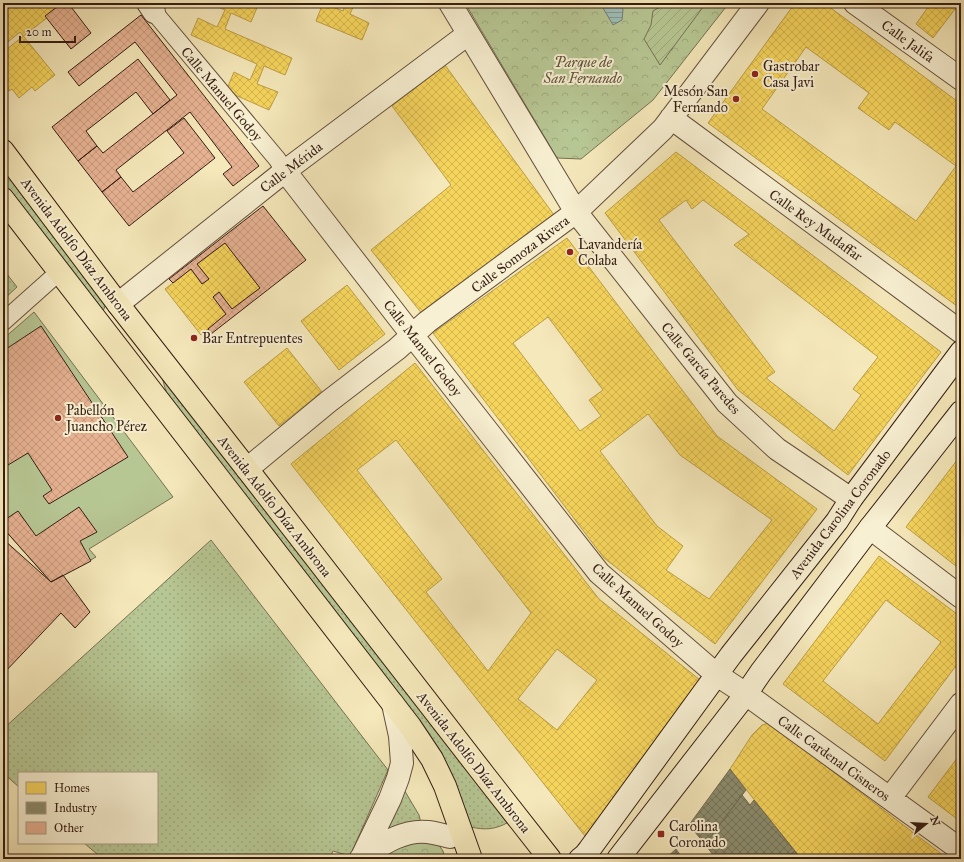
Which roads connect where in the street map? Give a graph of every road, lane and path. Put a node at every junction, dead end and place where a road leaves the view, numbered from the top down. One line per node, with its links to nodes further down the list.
1 (450, 3): 5 (street)
2 (758, 3): 7 (street, Calle Somoza Rivera)
3 (855, 3): 6 (street, Calle Jalifa)
4 (151, 7): 9 (street, Calle Manuel Godoy)
5 (468, 34): 9 (street, Calle Mérida); 11 (street)
6 (961, 79)
7 (671, 118): 11 (street, Calle Somoza Rivera); 15 (street, Calle Rey Mudaffar)
8 (3, 151): 13 (highway, Avenida Adolfo Díaz Ambrona)
9 (285, 171): 13 (street, Calle Mérida); 16 (street, Calle Manuel Godoy)
10 (3, 198): 12 (highway, Avenida Adolfo Díaz Ambrona)
11 (576, 212): 16 (street, Calle Somoza Rivera); 21 (street, Calle García Paredes)
12 (59, 272): 14 (street); 18 (highway, Avenida Adolfo Díaz Ambrona)
13 (118, 304): 18 (highway); 20 (highway, Avenida Adolfo Díaz Ambrona)
14 (3, 322)
15 (961, 332)
16 (413, 336): 20 (street, Calle Somoza Rivera); 24 (street, Calle Manuel Godoy)
17 (961, 352): 21 (street, Avenida Carolina Coronado)
18 (166, 410): 26 (highway, Avenida Adolfo Díaz Ambrona)
19 (961, 412): 22 (street)
20 (247, 469): 33 (highway, Avenida Adolfo Díaz Ambrona)
21 (851, 499): 24 (street, Avenida Carolina Coronado)
22 (870, 528): 23 (street); 25 (street)
23 (961, 597)
24 (717, 675): 25 (street); 34 (street, Avenida Carolina Coronado)
25 (746, 694): 28 (street, Calle Cardenal Cisneros); 35 (street)
26 (393, 704): 31 (street); 32 (highway, Avenida Adolfo Díaz Ambrona)
27 (961, 704): 28 (street)
28 (890, 798): 30 (street, Calle Cardenal Cisneros)
29 (450, 837): 31 (street)
30 (961, 850)
31 (361, 859)
32 (471, 859)
33 (550, 859)
34 (580, 859)
35 (618, 859)

